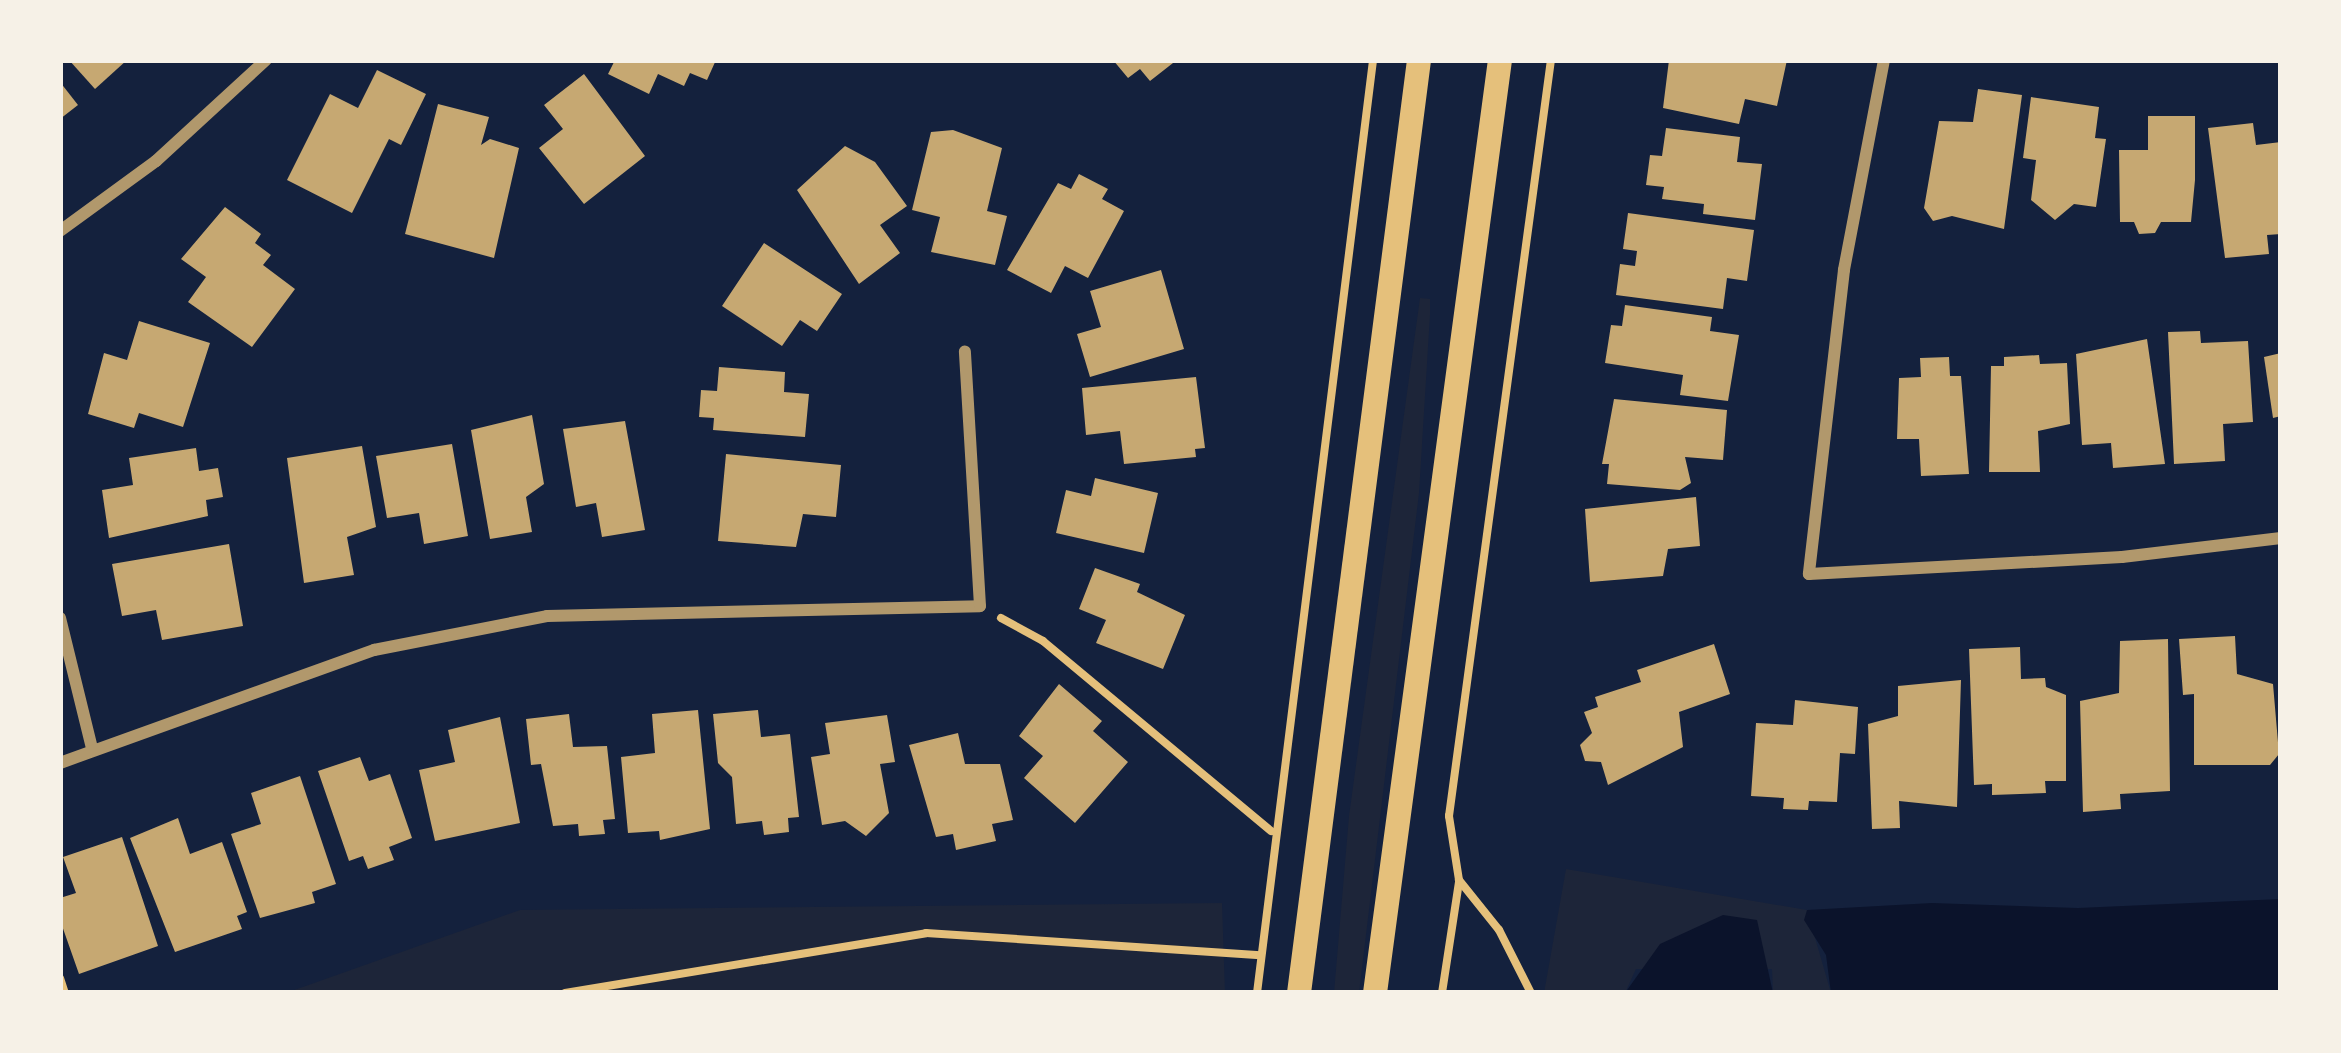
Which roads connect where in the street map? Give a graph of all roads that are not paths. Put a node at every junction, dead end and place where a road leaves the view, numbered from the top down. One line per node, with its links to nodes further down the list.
1 (266, 60): 5 (street)
2 (1419, 60): 11 (main road)
3 (1500, 60): 12 (main road)
4 (1884, 60): 7 (street)
5 (60, 231)
6 (964, 351): 9 (street)
7 (2281, 538)
8 (60, 618): 9 (street)
9 (92, 748): 10 (street)
10 (60, 763)
11 (1299, 993)
12 (1375, 993)

